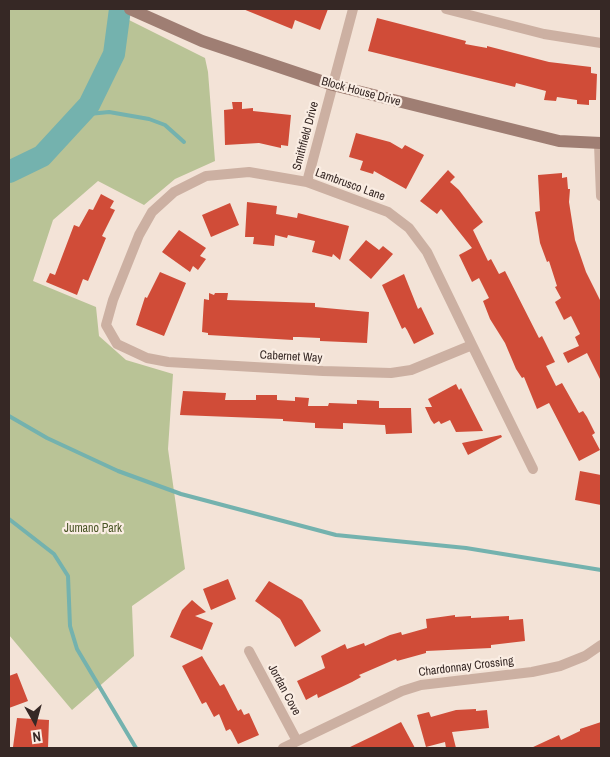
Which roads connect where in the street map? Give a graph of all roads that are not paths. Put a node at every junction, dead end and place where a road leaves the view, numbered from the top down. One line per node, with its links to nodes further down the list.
1 (352, 9): 5 (street, Smithfield Drive)
2 (446, 9): 4 (street)
3 (132, 10): 5 (street, Block House Drive)
4 (601, 43)
5 (332, 85): 6 (street, Block House Drive); 7 (street, Smithfield Drive)
6 (600, 144): 8 (street)
7 (307, 182): 9 (street, Lambrusco Lane); 10 (street, Lambrusco Lane)
8 (601, 196)
9 (111, 335): 10 (street, Cabernet Way)
10 (472, 345): 11 (street, Lambrusco Lane)
11 (533, 470)
12 (601, 645): 14 (street, Chardonnay Crossing)
13 (249, 651): 14 (street, Jordan Cove)
14 (297, 741): 15 (street, Chardonnay Crossing)
15 (283, 748)

